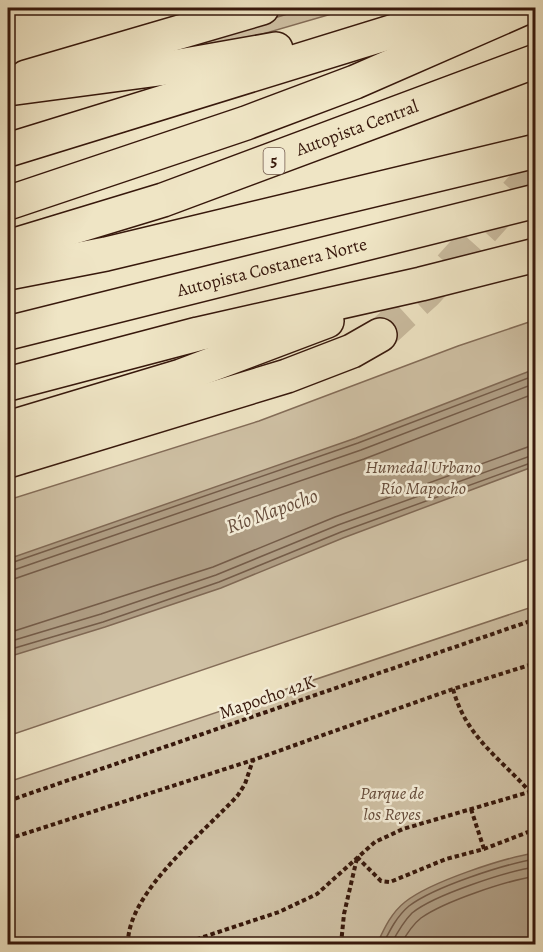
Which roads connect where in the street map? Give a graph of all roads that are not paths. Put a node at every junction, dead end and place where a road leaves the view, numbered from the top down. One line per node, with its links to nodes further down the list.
1 (262, 8): 6 (main road)
2 (469, 8): 4 (main road)
3 (524, 8): 11 (main road)
4 (420, 23): 7 (main road); 8 (main road)
5 (536, 61): 12 (main road, Autopista Central / 5)
6 (8, 83)
7 (8, 89)
8 (8, 150)
9 (536, 151): 14 (main road)
10 (536, 201): 16 (main road, Autopista Costanera Norte)
11 (8, 203)
12 (8, 247)
13 (536, 255): 15 (main road)
14 (8, 273)
15 (421, 284): 18 (main road); 19 (main road)
16 (8, 333)
17 (380, 335): 20 (main road)
18 (8, 384)
19 (8, 428)
20 (8, 461)

